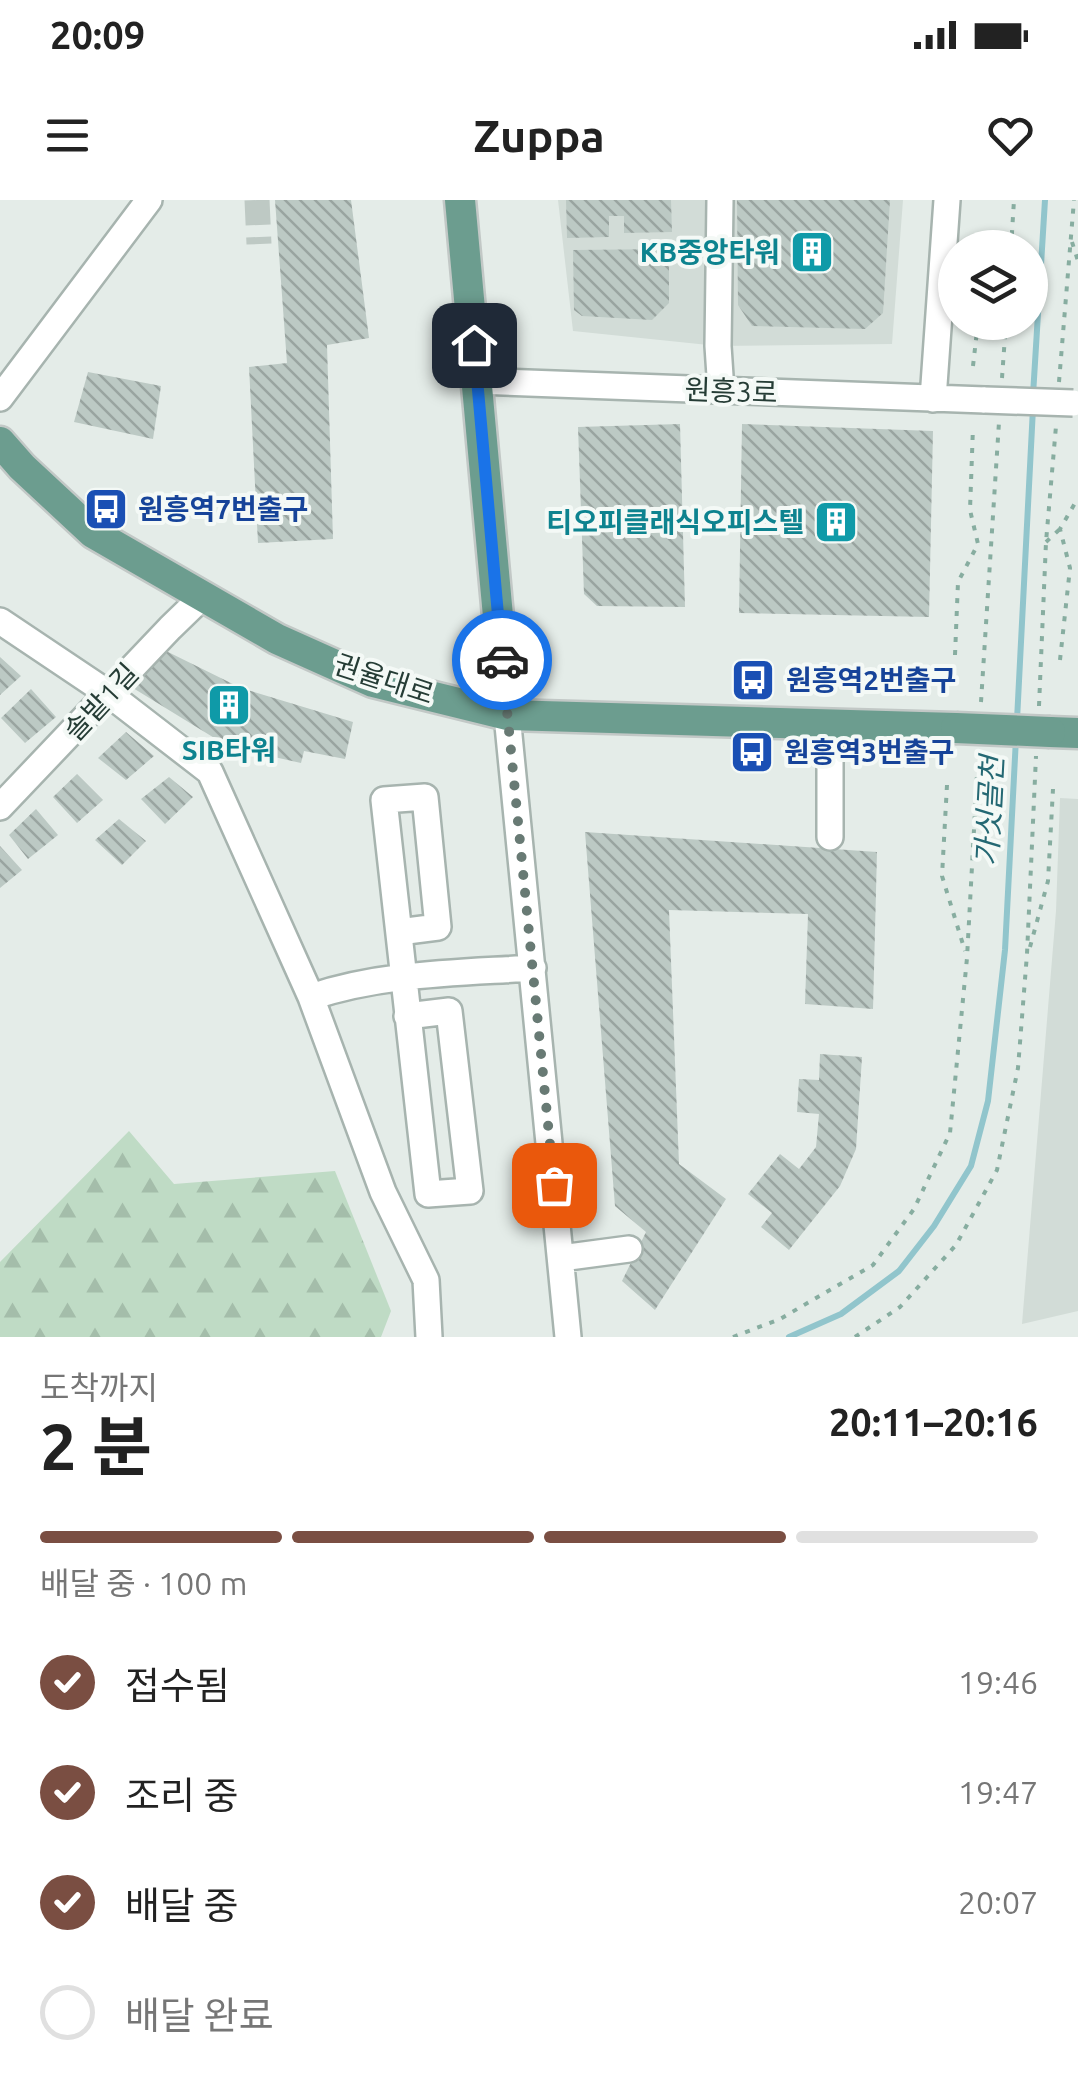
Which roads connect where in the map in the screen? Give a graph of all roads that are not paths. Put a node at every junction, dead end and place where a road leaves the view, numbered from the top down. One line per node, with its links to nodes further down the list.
1 (149, 200): 7 (street)
2 (460, 200): 5 (main road)
3 (720, 200): 6 (street)
4 (947, 200): 8 (street)
5 (477, 381): 6 (street, 원흥3로); 14 (main road)
6 (721, 391): 8 (street, 원흥3로)
7 (0, 398)
8 (932, 398): 9 (street, 원흥3로, bridge)
9 (1067, 401)
10 (0, 442): 11 (main road, 권율대로)
11 (202, 597): 13 (street, 솔밭1길); 14 (main road, 권율대로)
12 (0, 622): 13 (street)
13 (109, 694): 17 (street, 솔밭1길); 22 (street)
14 (507, 714): 15 (main road, 권율대로); 20 (street)
15 (830, 724): 16 (main road, 권율대로, bridge); 18 (street)
16 (1050, 735)
17 (0, 807)
18 (830, 837)
19 (399, 932): 19 (street); 21 (street)
20 (533, 968): 21 (street); 25 (street)
21 (403, 976): 22 (street); 23 (street)
22 (311, 997): 26 (street)
23 (406, 1016): 23 (street)
24 (629, 1249): 25 (street)
25 (560, 1258): 27 (street)
26 (429, 1337)
27 (568, 1337)

